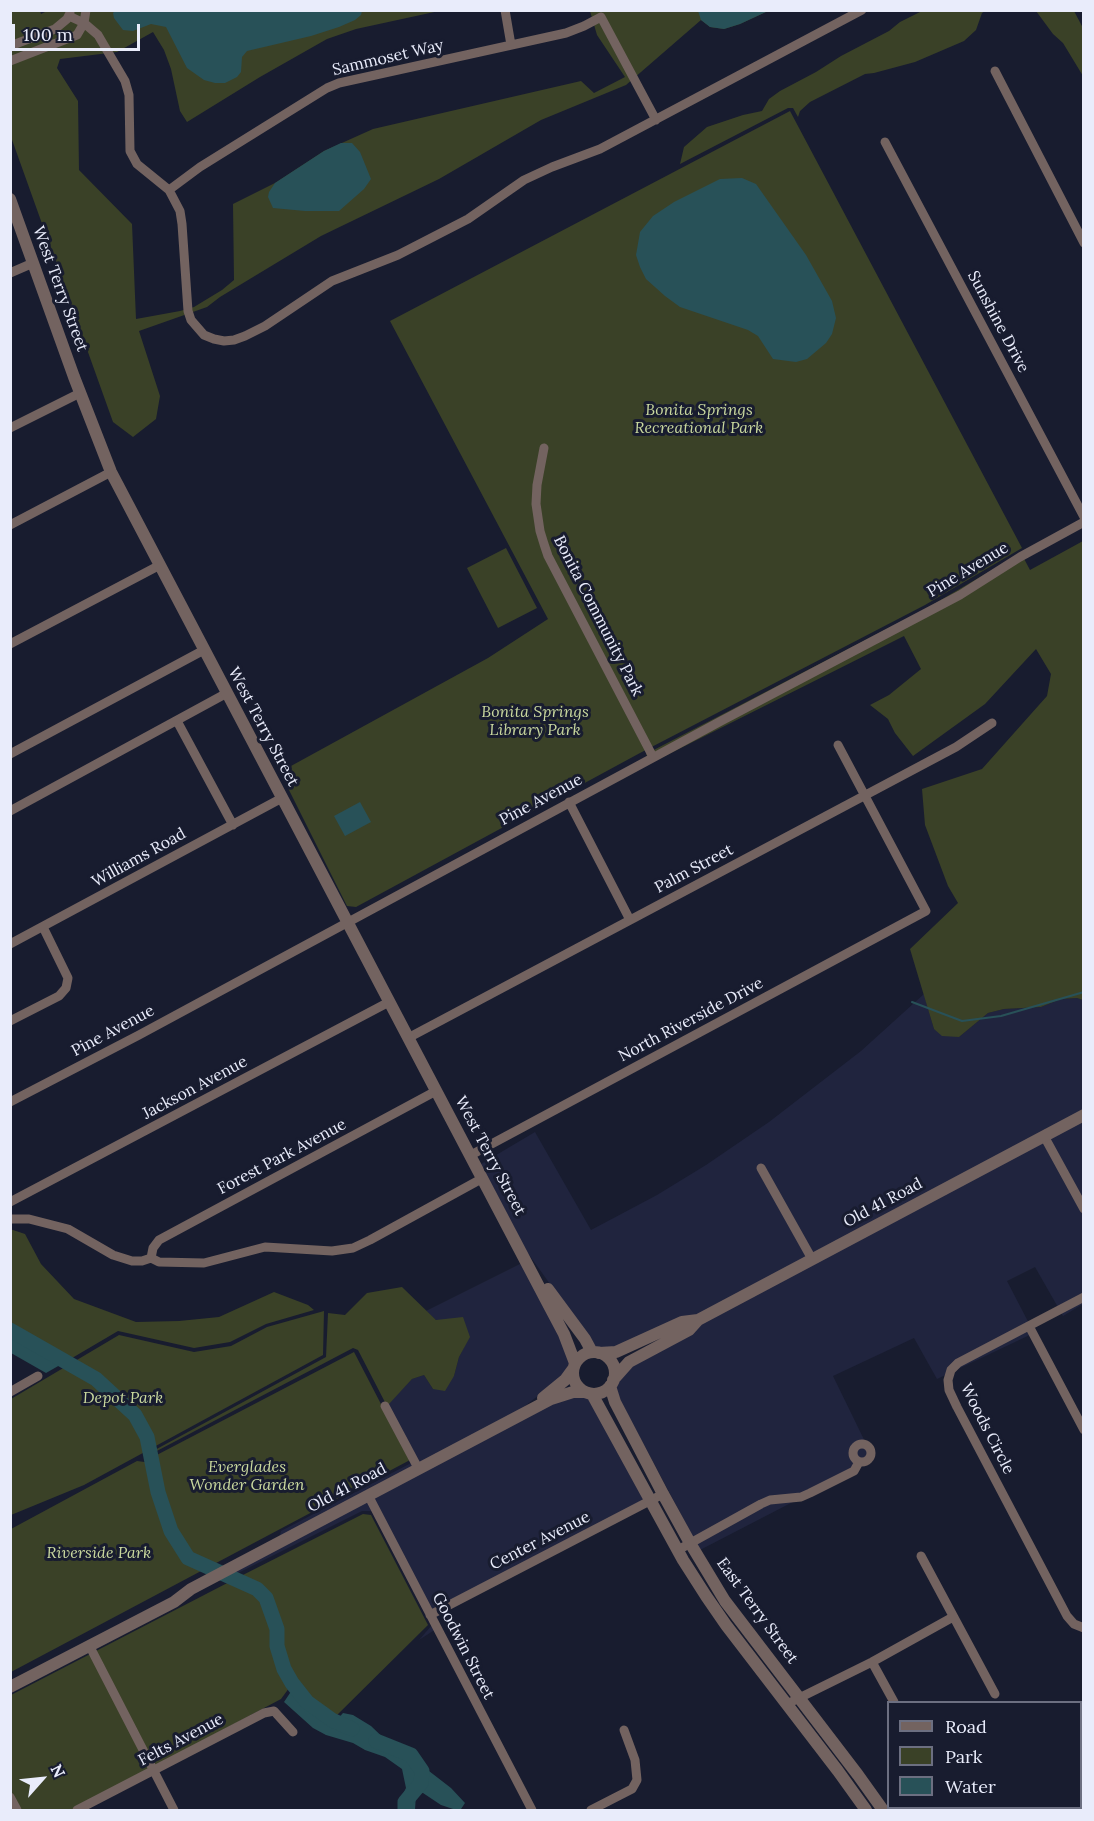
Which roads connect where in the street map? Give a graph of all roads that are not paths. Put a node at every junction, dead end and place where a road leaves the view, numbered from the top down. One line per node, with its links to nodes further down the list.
1 (87, 10): 5 (street)
2 (505, 10): 6 (street)
3 (862, 10): 10 (street)
4 (70, 13): 5 (street); 7 (street)
5 (84, 23): 8 (street); 12 (street)
6 (512, 45): 10 (street, Sammoset Way); 12 (street, Sammoset Way)
7 (10, 46)
8 (10, 61)
9 (995, 71): 14 (street)
10 (656, 120): 12 (street)
11 (885, 142): 21 (street, Sunshine Drive)
12 (169, 190)
13 (10, 199): 15 (street, West Terry Street)
14 (1083, 243)
15 (33, 262): 16 (street); 17 (street, West Terry Street)
16 (10, 273)
17 (80, 393): 18 (street); 20 (street, West Terry Street)
18 (10, 428)
19 (544, 448): 32 (street, Bonita Community Park)
20 (111, 472): 23 (street); 24 (street, West Terry Street)
21 (1083, 517)
22 (1083, 522): 32 (street, Pine Avenue)
23 (10, 525)
24 (160, 565): 25 (street); 26 (street, West Terry Street)
25 (10, 644)
26 (204, 650): 27 (street, West Terry Street); 31 (street)
27 (227, 693): 28 (street); 34 (street, West Terry Street)
28 (177, 721): 36 (street); 37 (street)
29 (992, 723): 33 (street, Palm Street)
30 (838, 745): 33 (street)
31 (10, 754)
32 (653, 757): 35 (street, Pine Avenue)
33 (865, 795): 38 (street, Palm Street); 49 (street, North Riverside Drive)
34 (282, 798): 37 (street, Williams Road); 39 (street, West Terry Street)
35 (569, 802): 38 (street); 39 (street, Pine Avenue)
36 (10, 811)
37 (233, 825): 40 (street, Williams Road)
38 (630, 920): 44 (street, Palm Street)
39 (347, 922): 42 (street, West Terry Street); 46 (street, Pine Avenue)
40 (43, 927): 41 (street, Williams Road); 43 (street)
41 (10, 944)
42 (389, 1002): 44 (street, West Terry Street); 52 (street, Jackson Avenue)
43 (10, 1021)
44 (408, 1038): 45 (street, West Terry Street)
45 (436, 1090): 49 (street, West Terry Street); 56 (street, Forest Park Avenue)
46 (10, 1102)
47 (1083, 1115): 48 (street, Old 41 Road)
48 (1044, 1136): 53 (street); 57 (street, Old 41 Road)
49 (471, 1155): 51 (street, West Terry Street)
50 (761, 1168): 57 (street)
51 (483, 1178): 55 (street, West Terry Street); 56 (street)
52 (13, 1202): 54 (street, Jackson Avenue)
53 (1083, 1209)
54 (15, 1219): 56 (street)
55 (522, 1254): 61 (street, West Terry Street); 62 (street, West Terry Street)
56 (151, 1258)
57 (812, 1259): 59 (street, Old 41 Road)
58 (1083, 1297): 60 (street, Woods Circle)
59 (698, 1320): 61 (street, Old 41 Road); 64 (street, Old 41 Road)
60 (1029, 1326): 69 (street); 81 (street, Woods Circle)
61 (595, 1352): 62 (street); 64 (street)
62 (574, 1366): 66 (street); 68 (street, Old 41 Road)
63 (38, 1376): 65 (street)
64 (612, 1383): 66 (street); 72 (street, East Terry Street)
65 (10, 1392)
66 (589, 1393): 68 (street, Old 41 Road); 74 (street)
67 (385, 1406): 71 (street)
68 (518, 1416): 71 (street, Old 41 Road)
69 (1083, 1430)
70 (859, 1462): 75 (street)
71 (418, 1468): 73 (street, Old 41 Road)
72 (663, 1494): 74 (street, Center Avenue); 75 (street, East Terry Street)
73 (368, 1495): 78 (street, Old 41 Road); 79 (street, Goodwin Street)
74 (650, 1500): 76 (street); 79 (street, Center Avenue)
75 (690, 1543): 76 (street); 87 (street, East Terry Street)
76 (678, 1550): 89 (street)
77 (921, 1556): 80 (street)
78 (191, 1589): 82 (street, Old 41 Road); 84 (street, Old 41 Road)
79 (430, 1615): 97 (street, Goodwin Street)
80 (953, 1617): 83 (street); 86 (street)
81 (1083, 1628)
82 (89, 1645): 85 (street, Old 41 Road); 92 (street)
83 (872, 1662): 87 (street); 88 (street)
84 (10, 1679)
85 (10, 1687)
86 (995, 1694)
87 (800, 1699): 89 (street); 100 (street, East Terry Street)
88 (893, 1701)
89 (787, 1704): 99 (street)
90 (624, 1730): 98 (street)
91 (293, 1732): 92 (street, Felts Avenue)
92 (154, 1770): 95 (street, Felts Avenue); 96 (street)
93 (10, 1797): 94 (street)
94 (17, 1810)
95 (77, 1810)
96 (174, 1810)
97 (532, 1810)
98 (591, 1810)
99 (866, 1810)
100 (883, 1810)

